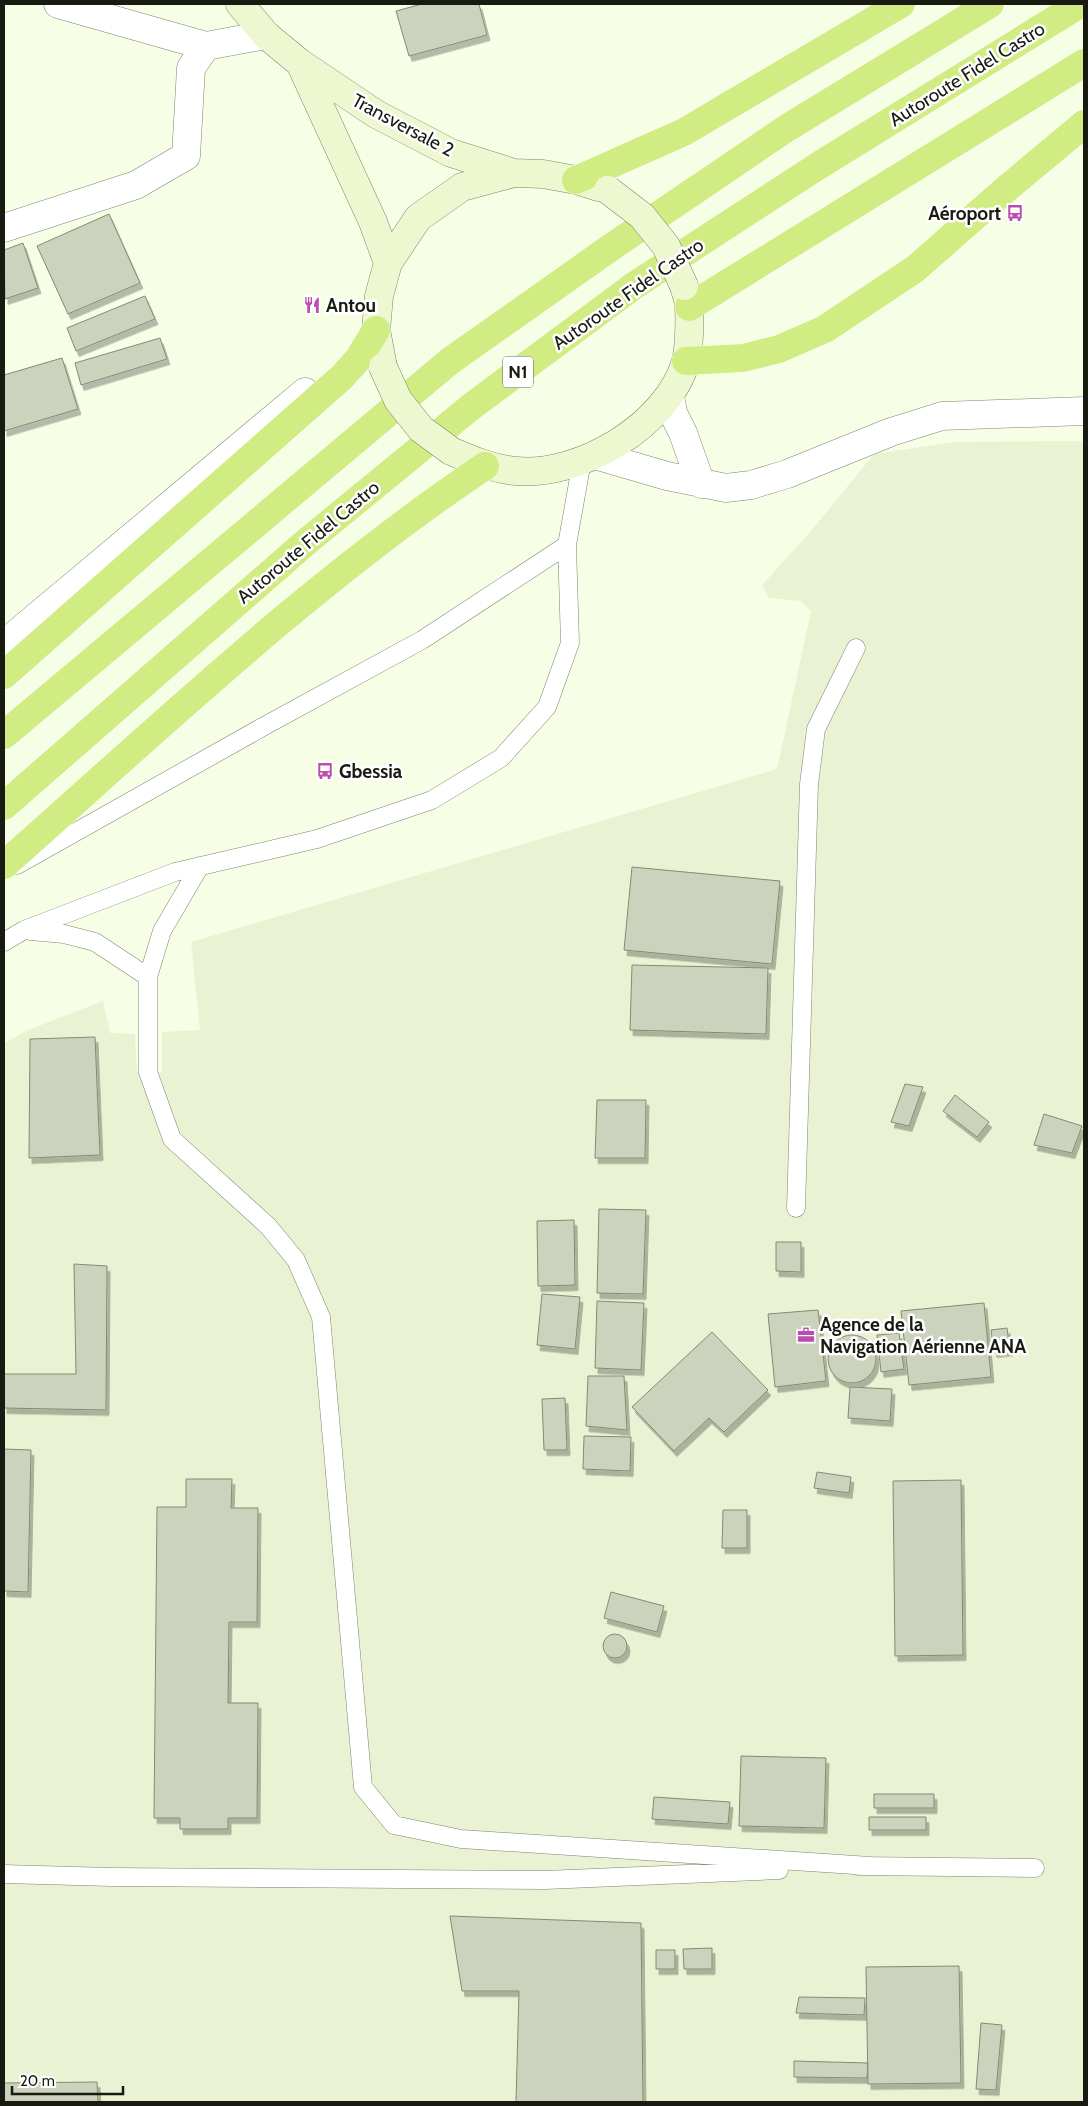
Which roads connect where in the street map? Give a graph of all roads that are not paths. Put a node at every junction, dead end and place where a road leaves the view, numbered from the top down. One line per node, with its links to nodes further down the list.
1 (58, 4): 7 (street)
2 (240, 4): 6 (main road, Transversale 2)
3 (901, 4): 12 (highway)
4 (990, 4): 27 (highway, N1)
5 (1080, 4): 28 (highway, Autoroute Fidel Castro / N1)
6 (266, 35): 7 (street); 8 (main road, Transversale 2)
7 (206, 46): 13 (street)
8 (300, 62): 11 (main road, Transversale 2); 14 (main road, Transversale 2)
9 (1084, 63): 15 (highway)
10 (1084, 124): 17 (highway)
11 (514, 173): 12 (main road); 14 (main road)
12 (576, 180): 15 (main road, bridge)
13 (4, 228)
14 (388, 262): 16 (main road)
15 (686, 296): 17 (main road)
16 (373, 334): 21 (main road, bridge); 24 (street); 26 (highway)
17 (686, 361): 18 (main road)
18 (670, 396): 20 (main road); 22 (street)
19 (1084, 411): 22 (street)
20 (589, 458): 21 (main road); 22 (street); 23 (lane)
21 (485, 466): 29 (highway)
22 (701, 484)
23 (567, 545): 30 (lane); 31 (lane)
24 (4, 644)
25 (856, 648): 35 (lane)
26 (4, 675)
27 (4, 735)
28 (4, 806)
29 (4, 865)
30 (200, 866): 32 (lane); 34 (lane)
31 (4, 873)
32 (24, 930): 33 (lane); 34 (lane)
33 (4, 942)
34 (148, 977): 36 (lane)
35 (796, 1208)
36 (870, 1866): 37 (lane); 38 (lane)
37 (1035, 1868)
38 (4, 1874)

